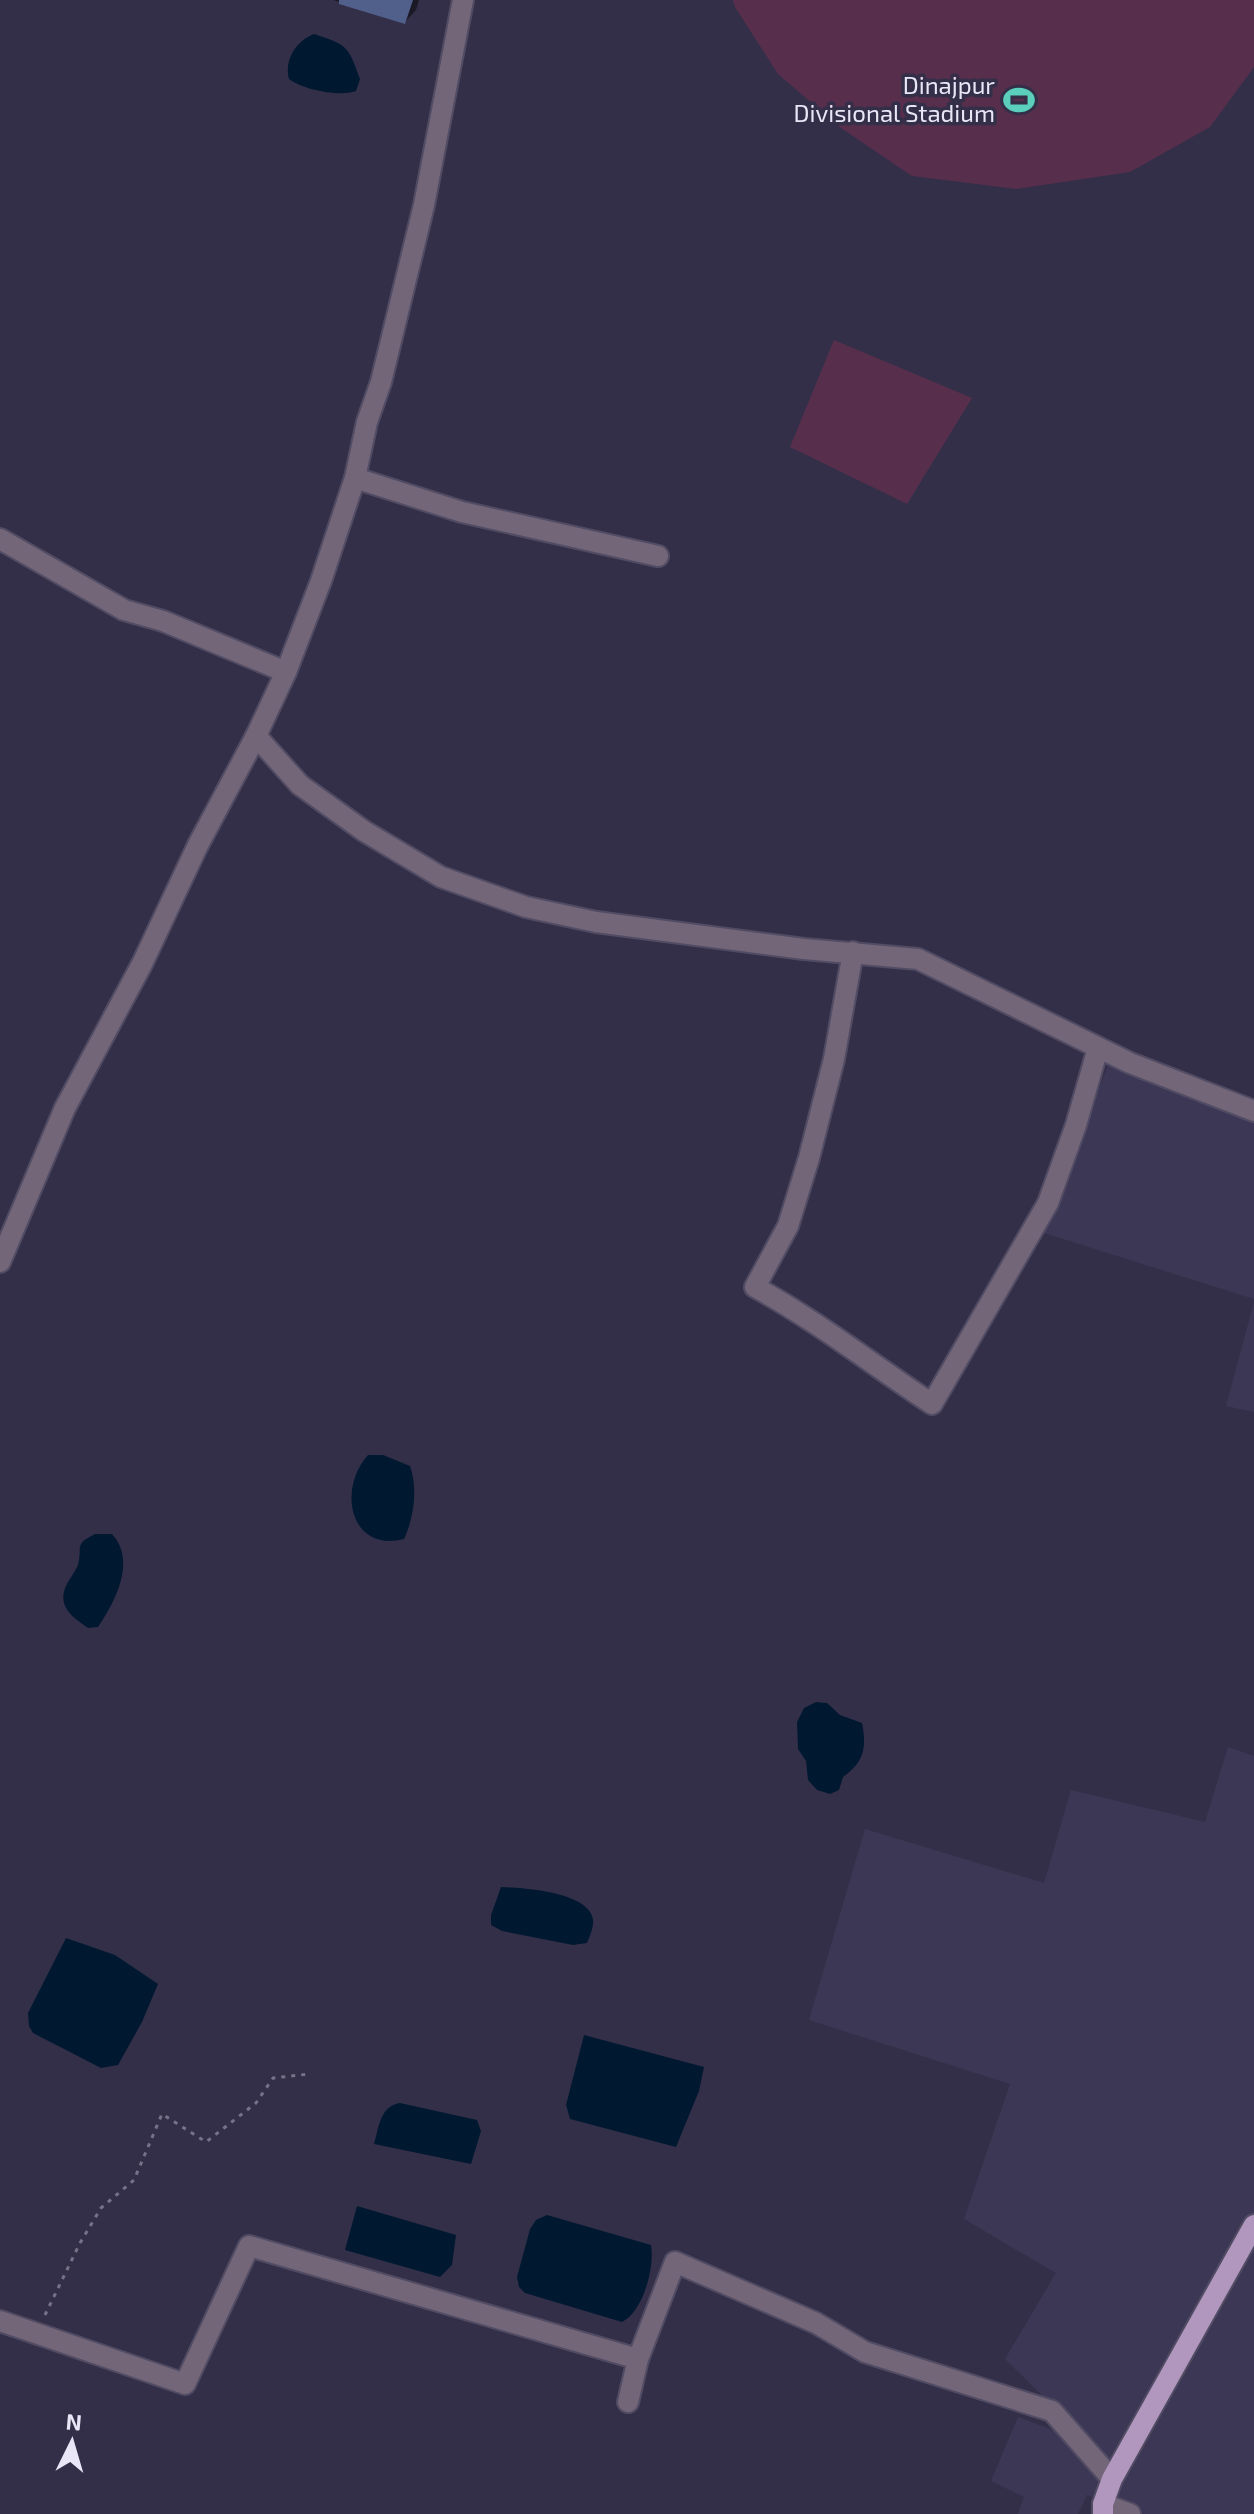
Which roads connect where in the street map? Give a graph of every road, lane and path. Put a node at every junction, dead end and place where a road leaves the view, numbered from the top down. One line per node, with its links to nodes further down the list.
1 (463, 0): 2 (street)
2 (355, 478): 4 (street); 5 (street)
3 (0, 539): 5 (street)
4 (658, 556)
5 (286, 672): 6 (street)
6 (256, 736): 7 (street); 10 (street)
7 (853, 952): 8 (street); 8 (street)
8 (1098, 1048): 9 (street)
9 (1254, 1111)
10 (0, 1262)
11 (309, 2074): 14 (path)
12 (1254, 2225): 17 (main road)
13 (0, 2321): 14 (street)
14 (37, 2333): 15 (street)
15 (638, 2359): 16 (street); 17 (street)
16 (628, 2402)
17 (1112, 2479): 18 (main road)
18 (1103, 2509): 19 (street)
19 (1130, 2514)

